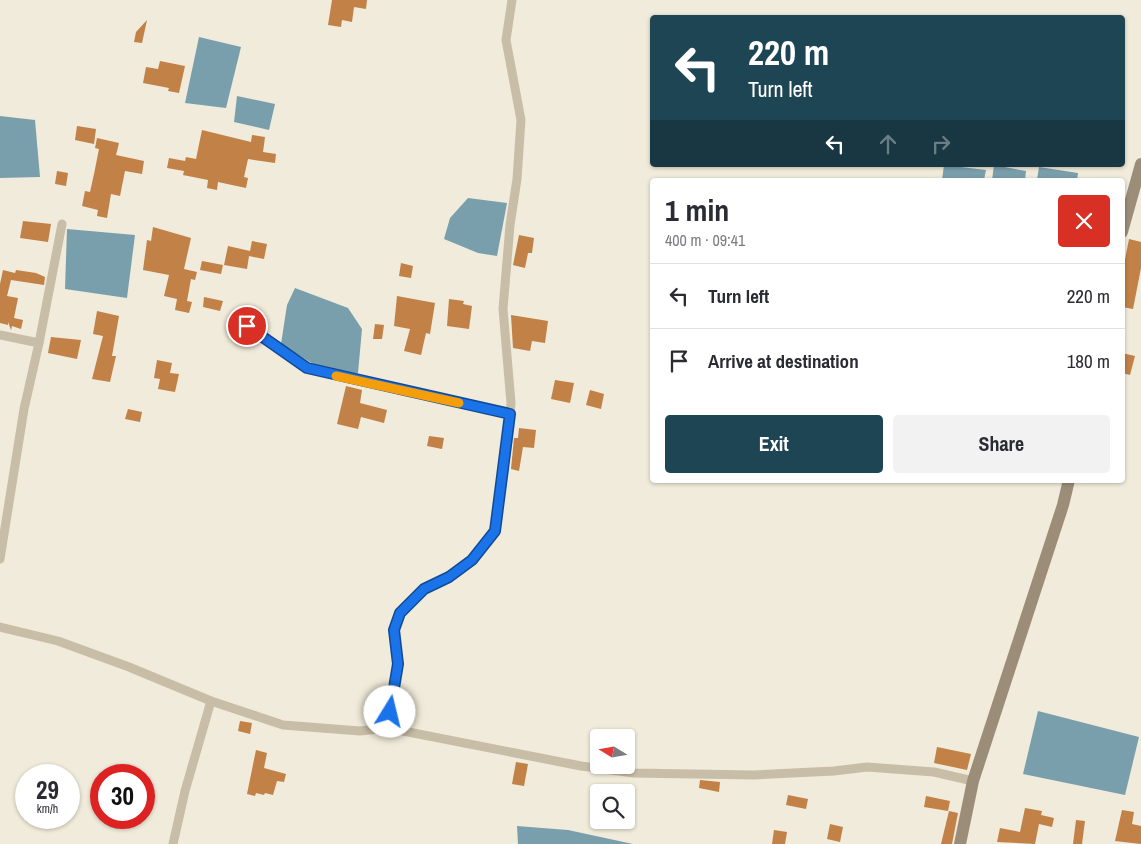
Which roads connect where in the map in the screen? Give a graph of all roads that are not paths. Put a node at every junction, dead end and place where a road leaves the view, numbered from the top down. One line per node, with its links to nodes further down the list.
1 (512, 0): 8 (street)
2 (1141, 164): 3 (main road)
3 (1125, 221)
4 (62, 224): 7 (street)
5 (247, 326): 8 (street)
6 (0, 335): 7 (street)
7 (39, 344): 10 (street)
8 (510, 414): 13 (street)
9 (1068, 483): 14 (main road)
10 (0, 559)
11 (0, 627): 12 (street)
12 (211, 701): 13 (street); 15 (street)
13 (388, 728): 14 (street)
14 (973, 781): 16 (main road)
15 (173, 844)
16 (960, 844)

